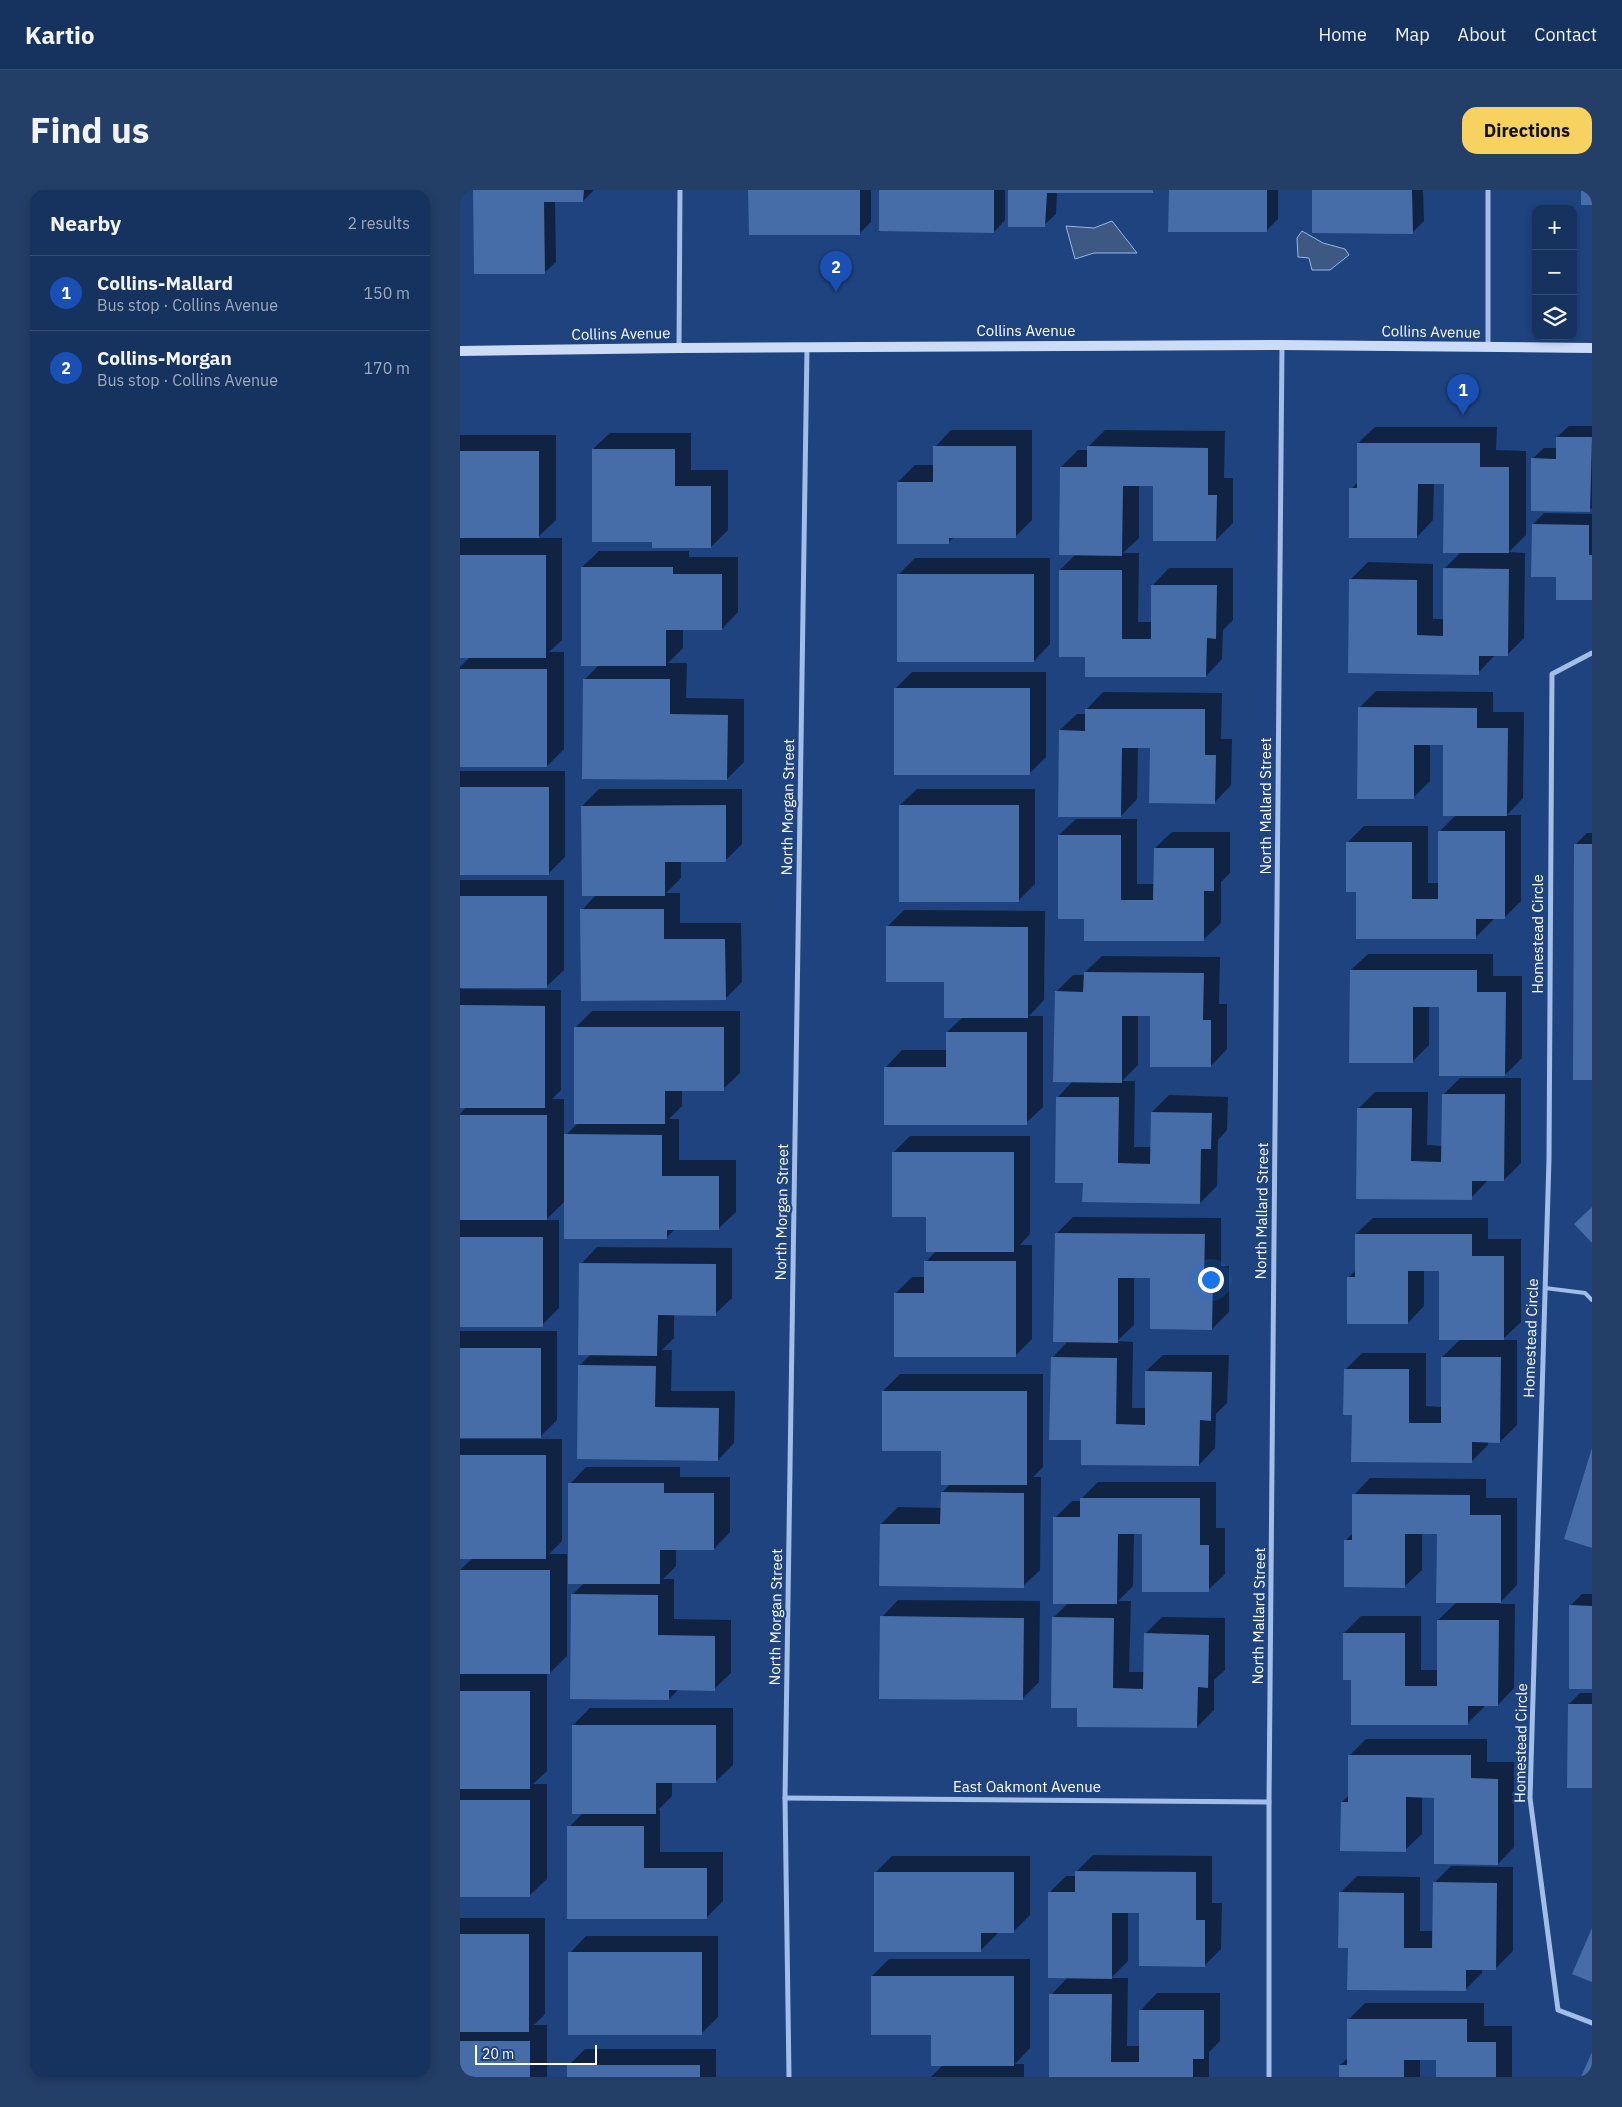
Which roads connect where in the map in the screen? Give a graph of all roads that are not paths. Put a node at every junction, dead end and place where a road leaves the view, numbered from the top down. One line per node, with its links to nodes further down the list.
1 (680, 190): 5 (street)
2 (1488, 190): 6 (street)
3 (1282, 345): 4 (street, Collins Avenue); 6 (street, Collins Avenue); 13 (street, North Mallard Street)
4 (807, 347): 5 (street, Collins Avenue); 12 (street, North Morgan Street)
5 (679, 348): 8 (street, Collins Avenue)
6 (1488, 348): 7 (street, Collins Avenue)
7 (1592, 348)
8 (460, 351)
9 (1592, 653): 10 (street, Homestead Circle)
10 (1545, 1288): 11 (lane); 14 (street, Homestead Circle)
11 (1592, 1300)
12 (785, 1798): 13 (street, East Oakmont Avenue); 15 (street, North Morgan Street)
13 (1269, 1802): 16 (street, North Mallard Street)
14 (1592, 2023)
15 (789, 2077)
16 (1269, 2077)

